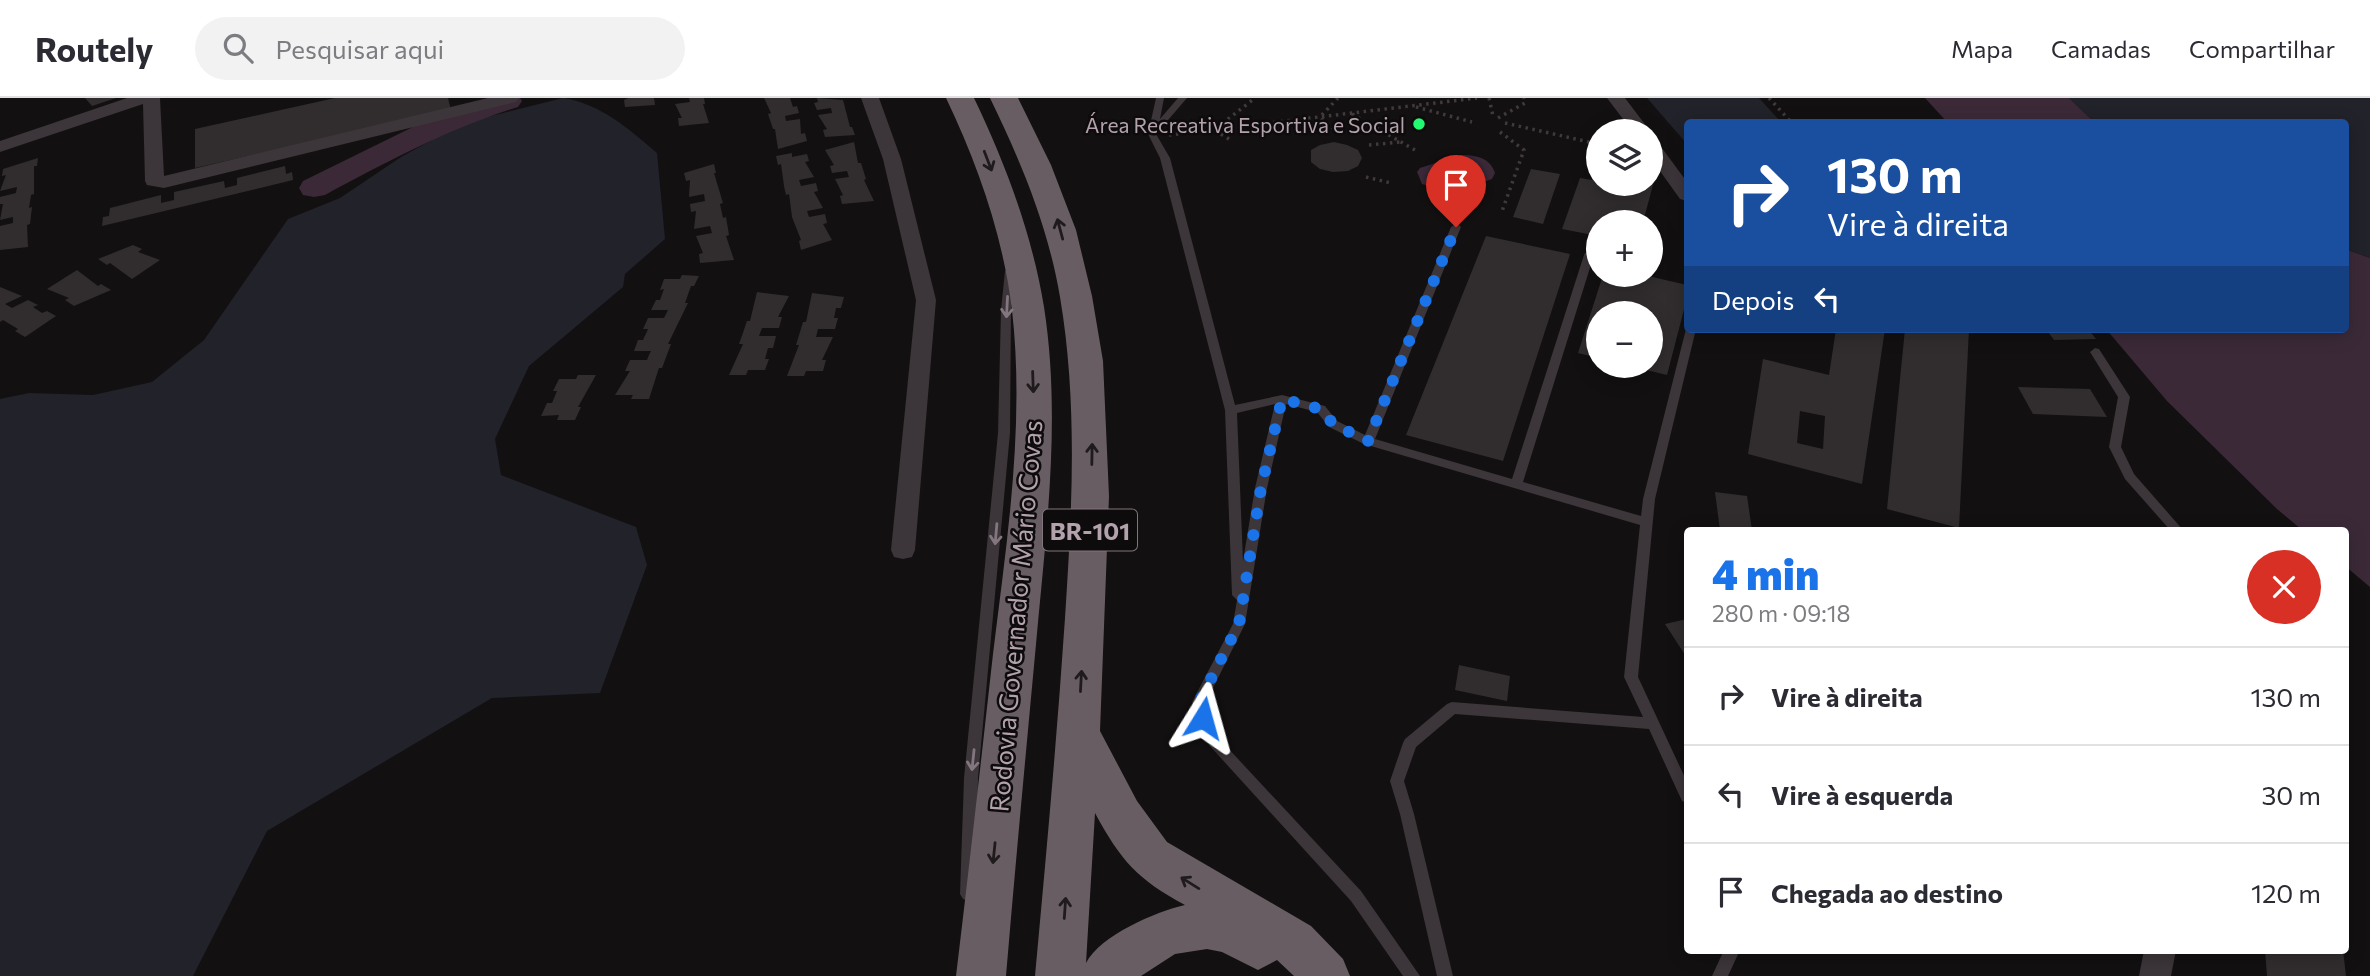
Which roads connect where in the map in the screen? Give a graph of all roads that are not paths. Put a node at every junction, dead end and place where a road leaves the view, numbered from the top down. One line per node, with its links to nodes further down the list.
1 (144, 98): 13 (street)
2 (151, 98): 3 (street)
3 (510, 98)
4 (870, 98): 27 (street)
5 (960, 98): 17 (highway, Rodovia Governador Mário Covas / BR-101, one-way to 17)
6 (1004, 98): 30 (highway, BR-101, one-way to 6)
7 (1160, 98): 12 (lane)
8 (1190, 98): 10 (lane)
9 (1616, 98): 11 (street)
10 (1180, 102): 12 (lane)
11 (1632, 119)
12 (1153, 135): 22 (lane)
13 (0, 147)
14 (1663, 163): 15 (street)
15 (1684, 191)
16 (1456, 227): 23 (lane)
17 (1013, 239): 32 (lane, one-way to 32); 37 (highway, Rodovia Governador Mário Covas / BR-101, one-way to 37)
18 (1586, 264): 24 (lane)
19 (1690, 333): 25 (lane)
20 (2095, 352): 26 (lane)
21 (1282, 399): 22 (lane); 23 (lane); 28 (lane)
22 (1231, 410): 28 (lane)
23 (1368, 441): 24 (lane)
24 (1517, 483): 25 (lane)
25 (1647, 522): 29 (lane)
26 (2174, 527)
27 (903, 550)
28 (1239, 624): 42 (lane)
29 (1653, 723): 31 (lane); 43 (lane)
30 (1078, 733): 38 (highway, BR-101, one-way to 30); 41 (highway, one-way to 30)
31 (1684, 790)
32 (970, 912)
33 (971, 937): 36 (lane)
34 (1730, 954): 44 (lane)
35 (2159, 954): 45 (street)
36 (974, 976)
37 (981, 976)
38 (1060, 976)
39 (1105, 976): 40 (highway)
40 (1296, 976)
41 (1325, 976)
42 (1412, 976)
43 (1445, 976)
44 (1720, 976)
45 (2155, 976)

